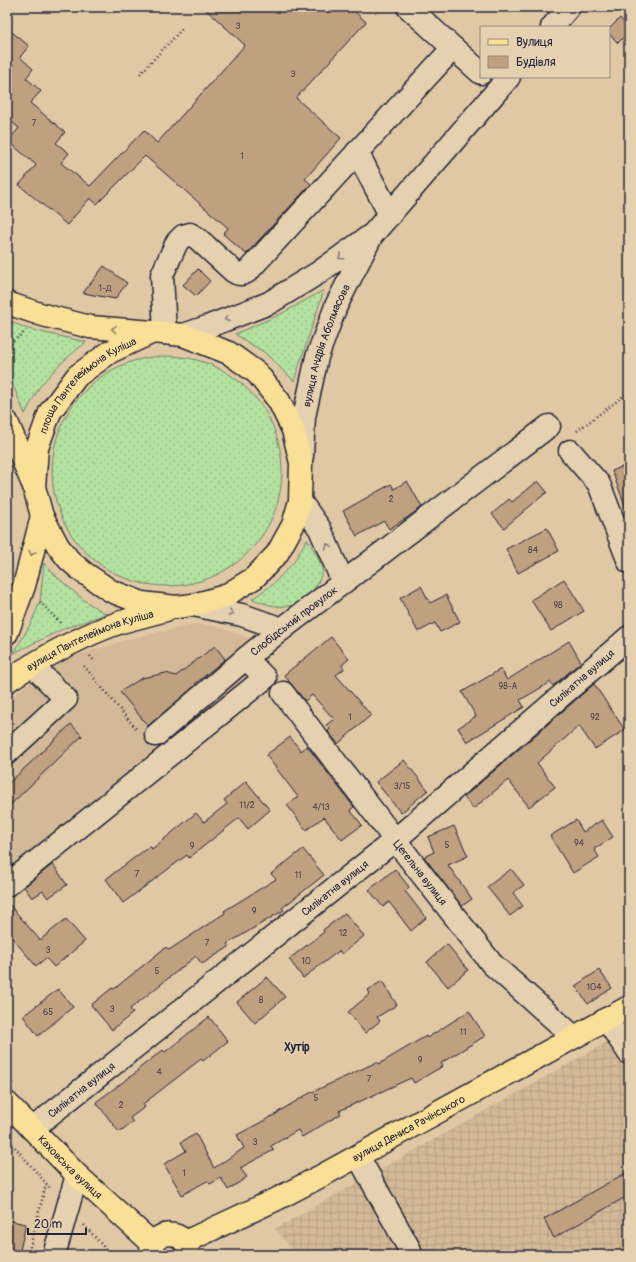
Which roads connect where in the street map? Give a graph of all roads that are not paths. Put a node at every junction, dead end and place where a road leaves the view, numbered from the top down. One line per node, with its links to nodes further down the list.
1 (408, 7): 4 (street)
2 (569, 7): 3 (street)
3 (553, 26)
4 (453, 48): 5 (street); 7 (street)
5 (480, 72)
6 (497, 81): 8 (street, вулиця Андрія Аболмасова)
7 (358, 152): 8 (street); 11 (street)
8 (390, 214): 9 (street, вулиця Андрія Аболмасова)
9 (372, 235): 11 (street, вулиця Андрія Аболмасова, one-way to 11); 15 (street, вулиця Андрія Аболмасова)
10 (7, 302): 11 (main road, one-way to 10)
11 (167, 333): 15 (main road, площа Пантелеймона Куліша); 16 (main road, площа Пантелеймона Куліша)
12 (7, 422): 16 (main road)
13 (549, 426): 20 (street, Слобідський провулок)
14 (570, 451): 19 (street)
15 (301, 463): 17 (main road, площа Пантелеймона Куліша)
16 (34, 486): 18 (main road, площа Пантелеймона Куліша)
17 (300, 501): 20 (street, one-way to 17); 21 (main road, площа Пантелеймона Куліша)
18 (42, 516): 21 (main road, площа Пантелеймона Куліша); 23 (main road, one-way to 23)
19 (629, 562)
20 (343, 582): 22 (street, Слобідський провулок)
21 (184, 606): 22 (street, площа Пантелеймона Куліша, one-way to 22); 26 (main road, вулиця Пантелеймона Куліша)
22 (282, 630): 25 (street, Слобідський провулок)
23 (7, 633)
24 (629, 637): 31 (street, Силікатна вулиця)
25 (246, 658): 29 (street); 32 (street, Слобідський провулок)
26 (32, 664): 27 (main road, вулиця Пантелеймона Куліша); 30 (street)
27 (7, 681)
28 (283, 693): 31 (street, Цегельна вулиця)
29 (147, 732)
30 (7, 753)
31 (395, 840): 35 (street, Цегельна вулиця); 38 (street, Силікатна вулиця)
32 (7, 885)
33 (629, 1007): 34 (main road, вулиця Дениса Рачінського)
34 (606, 1019): 35 (main road, вулиця Дениса Рачінського); 36 (street)
35 (574, 1037): 39 (main road, вулиця Дениса Рачінського)
36 (629, 1053)
37 (7, 1103): 38 (main road, Каховська вулиця)
38 (32, 1129): 40 (main road, Каховська вулиця)
39 (358, 1156): 41 (main road, вулиця Дениса Рачінського); 43 (street)
40 (77, 1175): 42 (main road, Каховська вулиця); 44 (street)
41 (186, 1249): 42 (main road)
42 (152, 1250)
43 (410, 1250)
44 (54, 1255)

